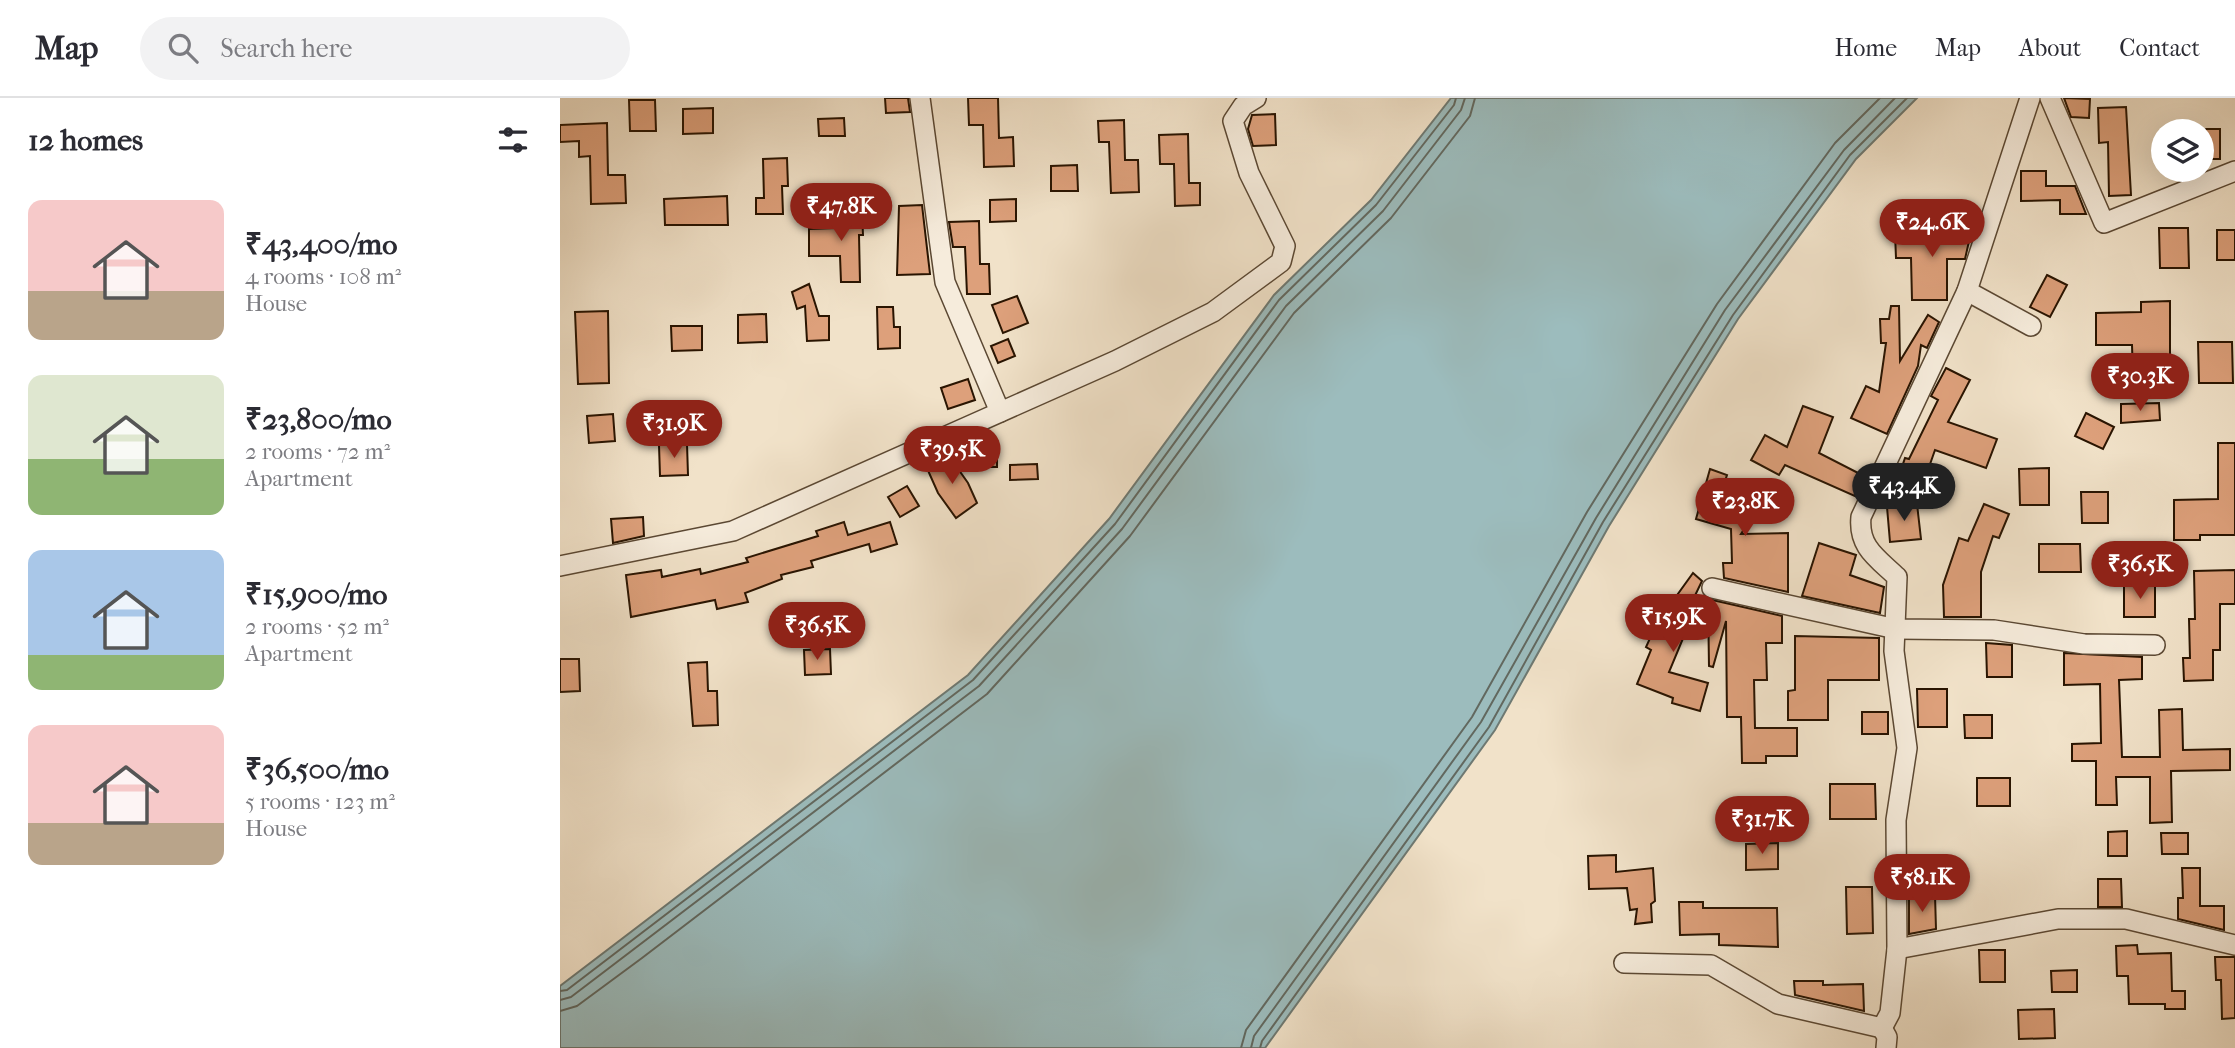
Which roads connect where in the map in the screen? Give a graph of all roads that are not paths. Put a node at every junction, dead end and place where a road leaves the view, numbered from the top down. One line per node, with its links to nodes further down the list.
1 (920, 98): 8 (street)
2 (1255, 98): 8 (street)
3 (2029, 98): 6 (street)
4 (2050, 98): 5 (street)
5 (2235, 171)
6 (1967, 291): 7 (street); 11 (street)
7 (2031, 326)
8 (1000, 412): 9 (street)
9 (560, 566)
10 (1712, 588): 11 (street)
11 (1896, 629): 12 (street); 14 (street)
12 (2155, 645)
13 (2235, 945): 14 (street)
14 (1897, 949): 16 (street)
15 (1625, 963): 16 (street)
16 (1882, 1028): 17 (street)
17 (1886, 1048)

